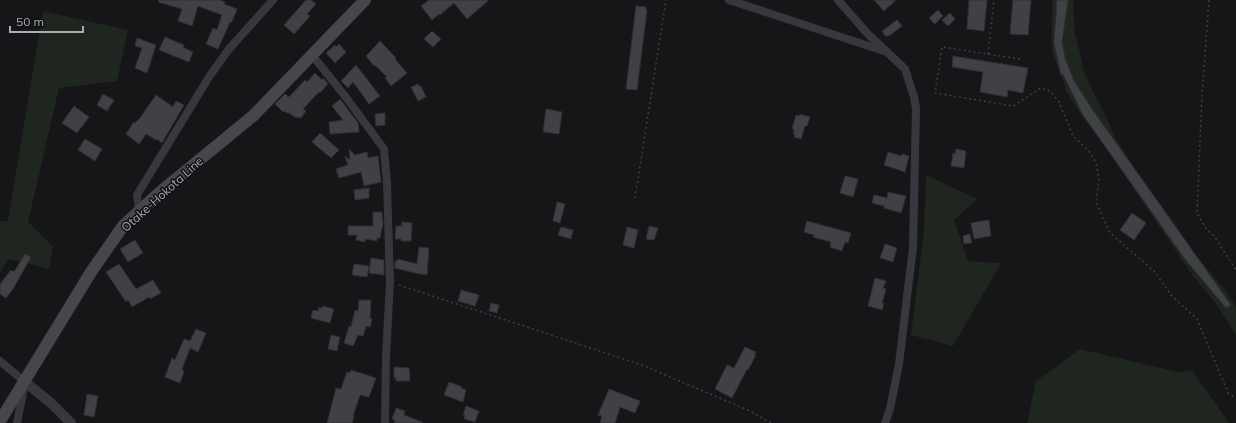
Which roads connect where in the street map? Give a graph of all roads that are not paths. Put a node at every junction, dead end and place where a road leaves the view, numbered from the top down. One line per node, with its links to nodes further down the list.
1 (273, 0): 7 (street)
2 (365, 0): 6 (main road, Otake-Hokota Line)
3 (729, 0): 5 (street)
4 (838, 0): 5 (street)
5 (886, 51): 14 (street)
6 (312, 55): 7 (main road, Otake-Hokota Line); 13 (street)
7 (139, 211): 9 (main road, Otake-Hokota Line)
8 (0, 361): 9 (street)
9 (24, 382): 10 (main road, Otake-Hokota Line); 11 (street); 12 (street)
10 (0, 421)
11 (18, 423)
12 (71, 423)
13 (386, 423)
14 (885, 423)

